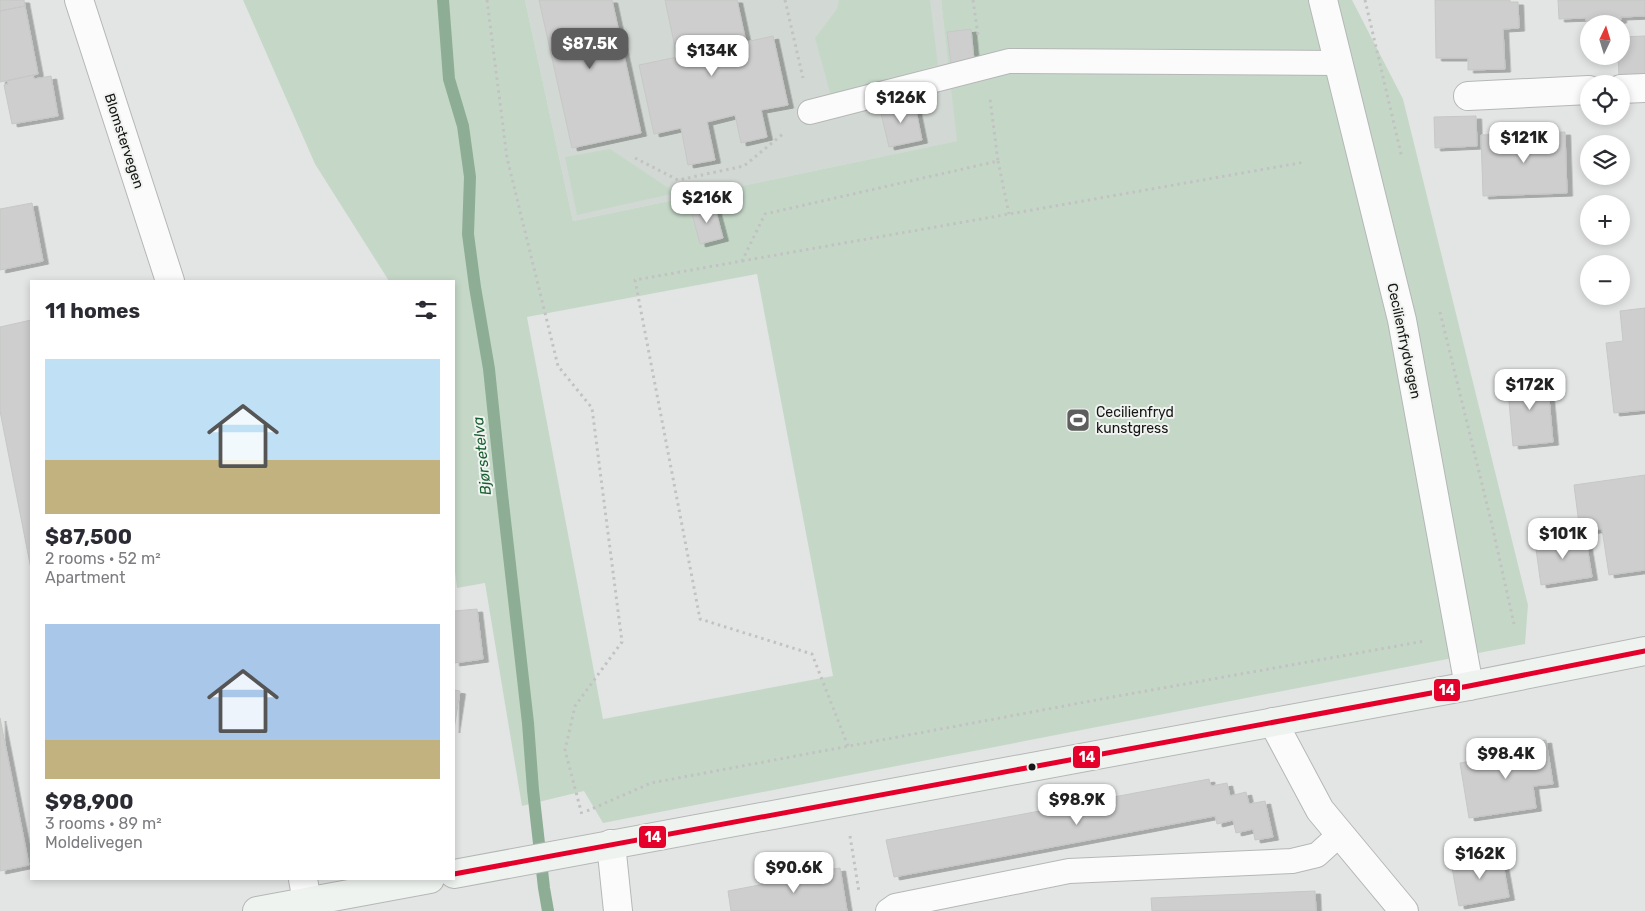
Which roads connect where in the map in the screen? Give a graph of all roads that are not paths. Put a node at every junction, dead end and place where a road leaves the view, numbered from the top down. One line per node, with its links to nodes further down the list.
1 (79, 0): 9 (street, Blomstervegen)
2 (1323, 0): 3 (street, Cecilienfrydvegen)
3 (1338, 63): 8 (lane); 11 (street, Cecilienfrydvegen)
4 (1645, 88): 5 (street)
5 (1630, 89)
6 (1580, 90): 7 (street)
7 (1468, 96)
8 (810, 112)
9 (170, 280)
10 (1645, 651): 11 (main road)
11 (1470, 686): 12 (main road)
12 (1274, 722): 13 (street); 14 (main road)
13 (1340, 834): 20 (lane); 21 (street)
14 (611, 844): 15 (main road); 19 (street)
15 (455, 874)
16 (419, 880): 17 (main road)
17 (305, 890): 18 (main road)
18 (257, 911)
19 (618, 911)
20 (888, 911)
21 (1404, 911)

